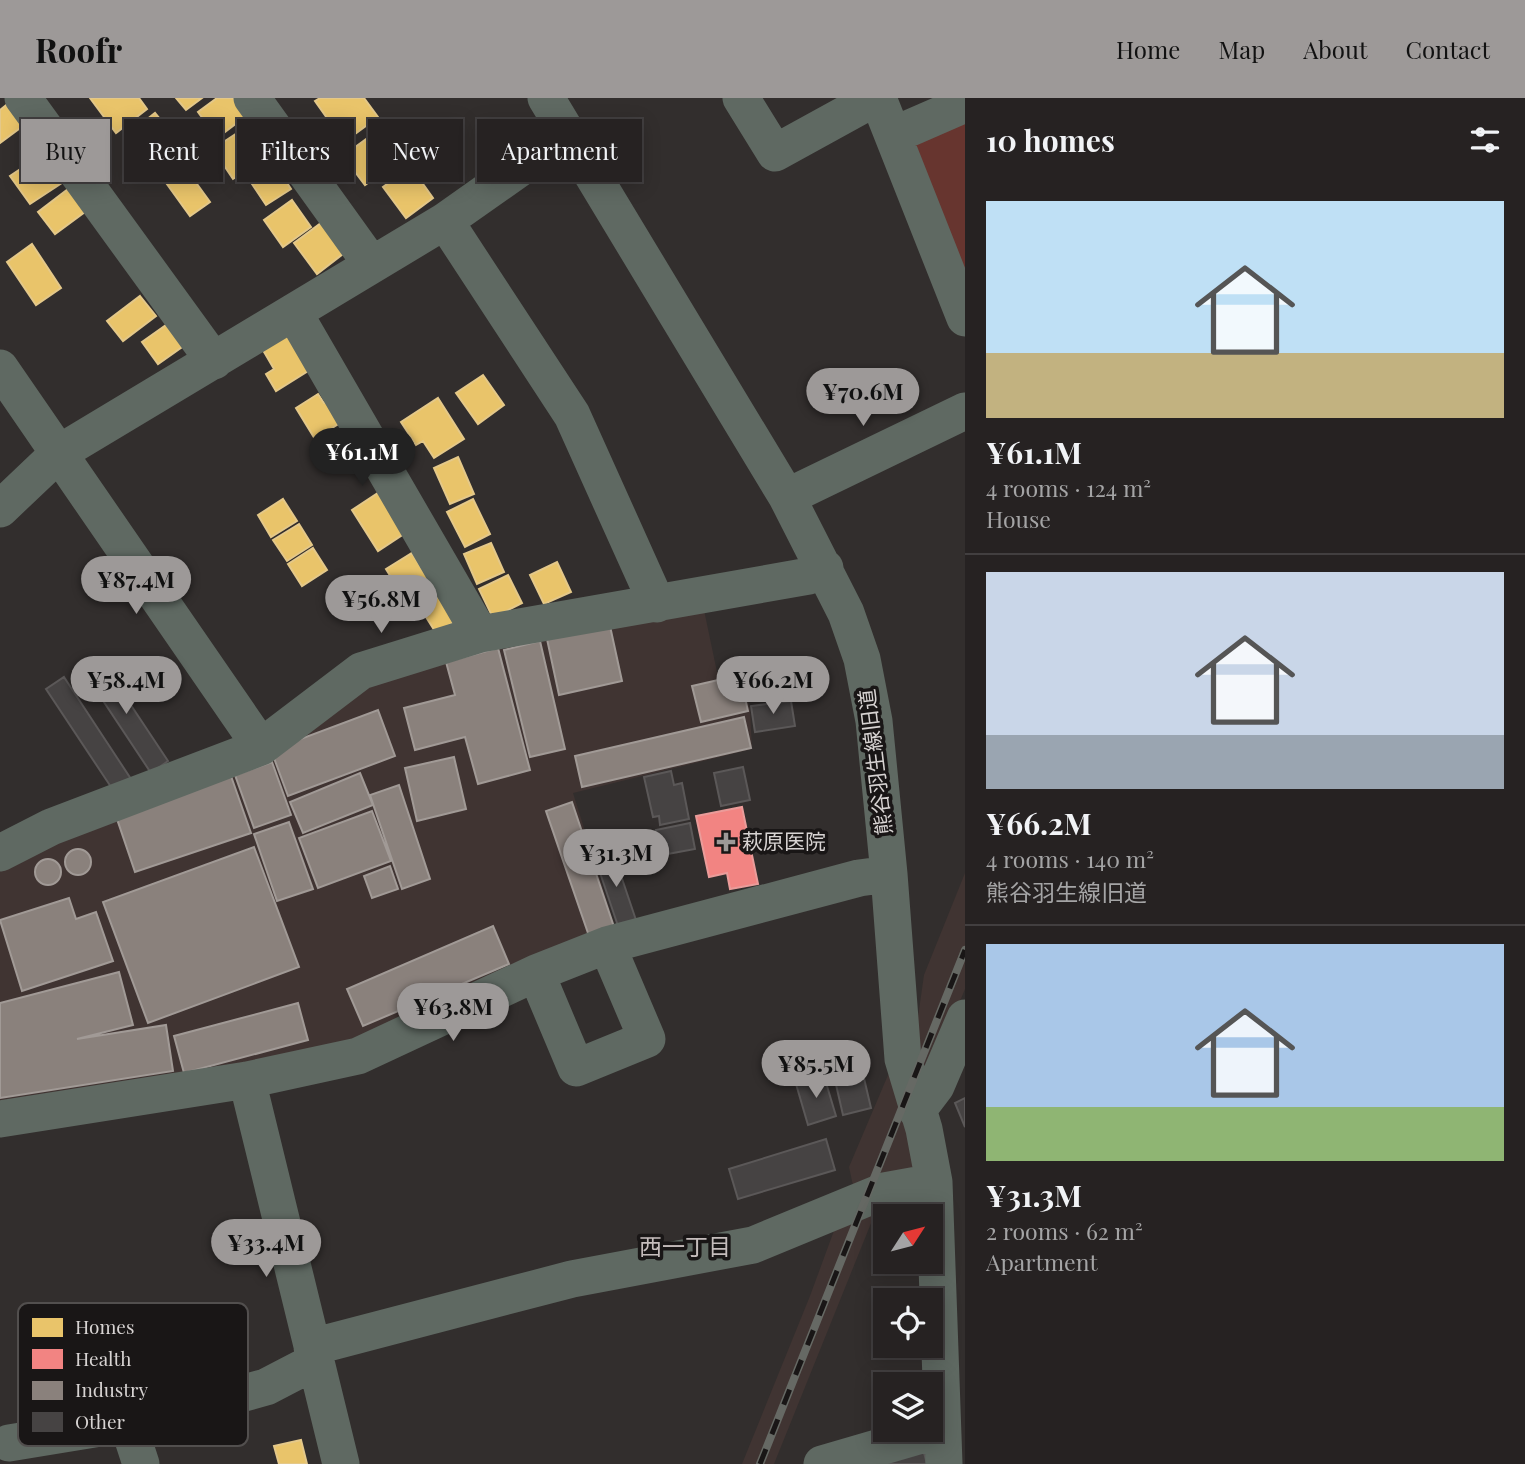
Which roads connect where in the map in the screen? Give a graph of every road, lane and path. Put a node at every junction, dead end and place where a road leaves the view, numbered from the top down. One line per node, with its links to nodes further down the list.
1 (23, 98): 15 (street)
2 (252, 98): 12 (street)
3 (547, 98): 7 (street, 熊谷羽生線旧道)
4 (740, 98): 5 (street)
5 (877, 98): 8 (street)
6 (965, 104): 8 (street)
7 (558, 119)
8 (894, 135): 14 (street)
9 (500, 182): 11 (street)
10 (596, 182): 19 (street, 熊谷羽生線旧道)
11 (445, 221): 12 (street); 22 (street)
12 (372, 265): 13 (street)
13 (294, 313): 15 (street); 23 (street)
14 (965, 318)
15 (214, 360): 18 (street)
16 (0, 368): 18 (street)
17 (965, 411): 19 (street)
18 (59, 453): 20 (street); 24 (street)
19 (787, 497): 21 (street, 熊谷羽生線旧道)
20 (0, 509)
21 (825, 568): 22 (street); 26 (street, 熊谷羽生線旧道)
22 (657, 604): 23 (street)
23 (481, 634): 24 (street)
24 (261, 747): 25 (street)
25 (0, 853)
26 (889, 874): 27 (street); 31 (street, 熊谷羽生線旧道)
27 (607, 945): 28 (street); 28 (street)
28 (536, 972): 30 (street)
29 (965, 1018): 31 (street)
30 (247, 1080): 32 (street); 35 (street)
31 (917, 1111): 33 (street, 熊谷羽生線旧道)
32 (0, 1119)
33 (934, 1182): 34 (street, 熊谷羽生線旧道); 35 (street)
34 (952, 1343): 38 (street, 熊谷羽生線旧道)
35 (314, 1354): 36 (street); 40 (street)
36 (248, 1392)
37 (135, 1446): 39 (street)
38 (943, 1446): 41 (street)
39 (141, 1464)
40 (341, 1464)
41 (822, 1464)

